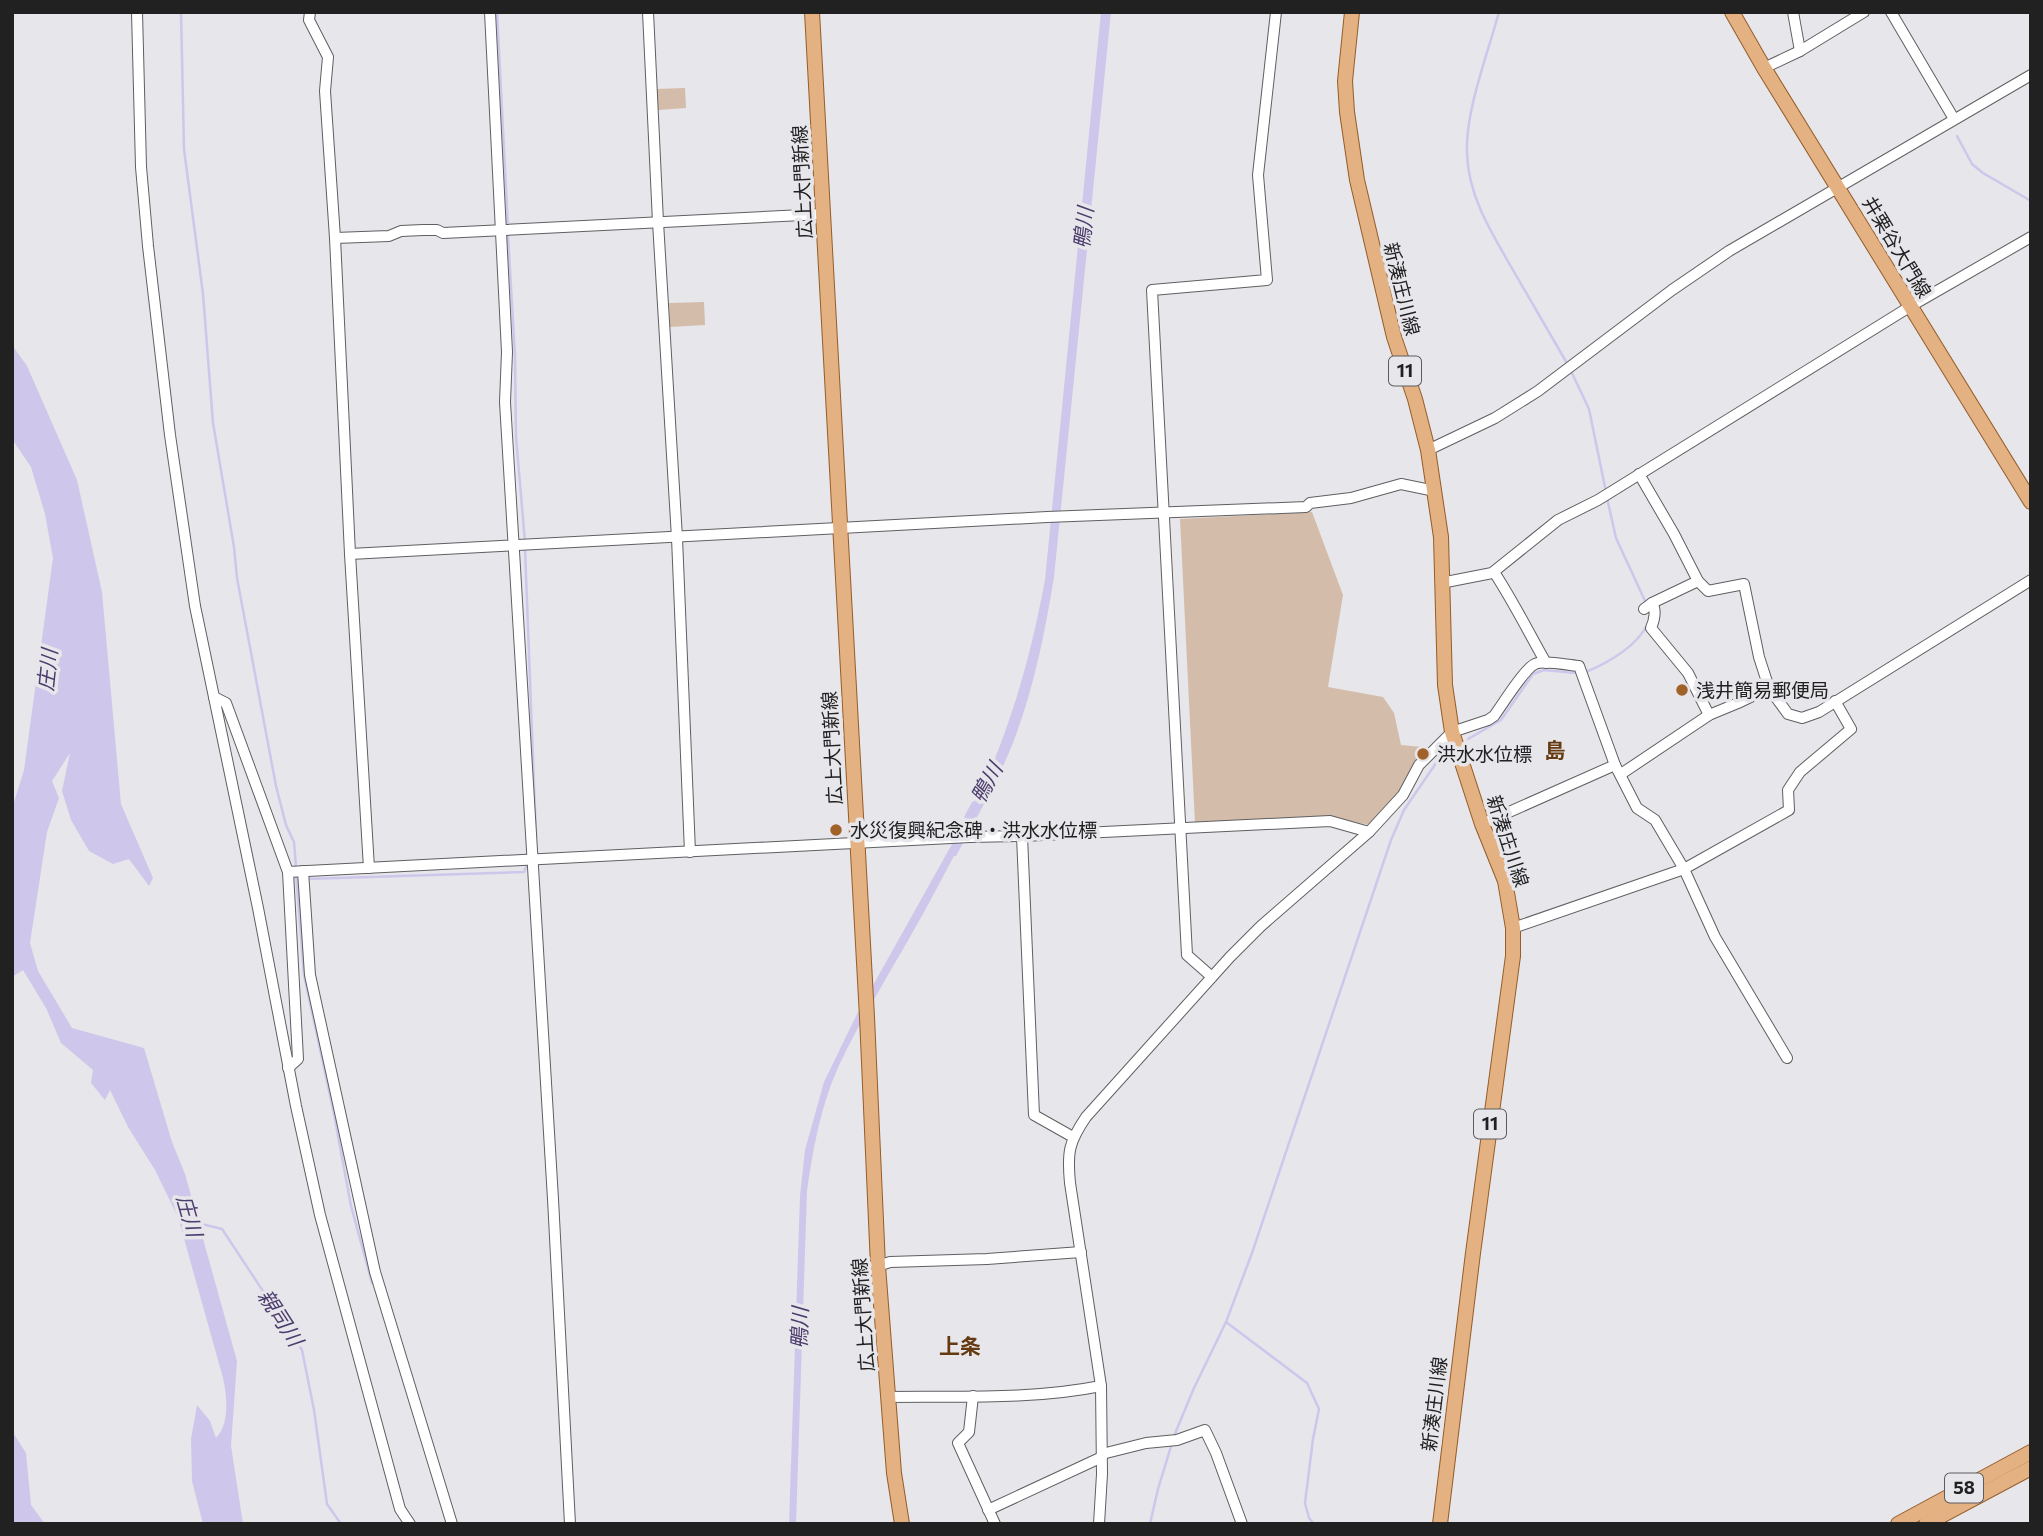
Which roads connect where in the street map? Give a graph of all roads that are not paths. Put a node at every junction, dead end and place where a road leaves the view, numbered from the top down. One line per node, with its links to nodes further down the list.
1 (137, 12): 38 (street)
2 (310, 12): 21 (street)
3 (490, 12): 19 (street)
4 (648, 12): 18 (street)
5 (812, 12): 17 (main road, 広上大門新線)
6 (1276, 12): 27 (street)
7 (1352, 12): 23 (main road, 新湊庄川線 / 11)
8 (1732, 12): 13 (main road, 井栗谷大門線)
9 (1793, 12): 12 (street)
10 (1864, 12): 12 (street)
11 (1891, 12): 15 (street)
12 (1800, 51): 13 (street)
13 (1764, 68): 16 (main road, 井栗谷大門線)
14 (2031, 75): 15 (street)
15 (1954, 119): 16 (street)
16 (1837, 186): 22 (main road, 井栗谷大門線); 23 (street)
17 (823, 214): 18 (street); 28 (main road, 広上大門新線)
18 (658, 222): 19 (street); 29 (street)
19 (501, 231): 21 (street); 30 (street)
20 (2031, 237): 22 (street)
21 (335, 238): 31 (street)
22 (1911, 306): 24 (street); 26 (main road, 井栗谷大門線)
23 (1428, 450): 25 (main road, 新湊庄川線 / 11)
24 (1639, 474): 32 (street); 34 (street)
25 (1435, 491): 27 (street); 35 (main road, 新湊庄川線 / 11)
26 (2031, 502)
27 (1164, 514): 28 (street); 44 (street)
28 (840, 529): 29 (street); 47 (main road, 広上大門新線)
29 (677, 538): 30 (street); 48 (street)
30 (514, 545): 31 (street); 49 (street)
31 (350, 554): 50 (street)
32 (1494, 572): 35 (street); 36 (street)
33 (2031, 580): 39 (street)
34 (1698, 581): 37 (street); 40 (street)
35 (1441, 583): 41 (main road, 新湊庄川線 / 11)
36 (1546, 663): 41 (street); 42 (street)
37 (1769, 688): 39 (street); 40 (street)
38 (214, 697): 53 (street); 57 (street)
39 (1835, 701): 51 (street)
40 (1709, 715): 42 (street)
41 (1452, 732): 43 (main road, 新湊庄川線 / 11); 45 (street)
42 (1618, 769): 43 (street); 51 (street)
43 (1482, 824): 54 (main road, 新湊庄川線 / 11)
44 (1182, 827): 45 (street); 46 (street); 55 (street)
45 (1369, 832): 55 (street)
46 (1022, 836): 47 (street); 58 (street)
47 (857, 844): 48 (street); 60 (main road, 広上大門新線)
48 (691, 852): 49 (street)
49 (533, 861): 50 (street); 70 (street)
50 (369, 868): 52 (street)
51 (1684, 869): 54 (street); 56 (street)
52 (303, 871): 53 (street); 69 (street)
53 (288, 873): 57 (street)
54 (1513, 928): 75 (main road, 新湊庄川線 / 11)
55 (1212, 977): 58 (street)
56 (1787, 1058)
57 (288, 1068): 68 (street)
58 (1073, 1137): 59 (street)
59 (1081, 1252): 60 (street); 61 (street)
60 (878, 1266): 63 (main road, 広上大門新線)
61 (1101, 1386): 62 (street); 65 (street)
62 (973, 1396): 63 (street); 67 (street)
63 (887, 1397): 71 (main road, 広上大門新線)
64 (2031, 1452): 76 (main road, 58)
65 (1102, 1456): 67 (street); 73 (street); 74 (street)
66 (2031, 1468): 77 (main road, 58)
67 (988, 1510): 72 (street)
68 (410, 1524)
69 (452, 1524)
70 (569, 1524)
71 (902, 1524)
72 (995, 1524)
73 (1099, 1524)
74 (1242, 1524)
75 (1440, 1524)
76 (1898, 1524)
77 (1926, 1524)

